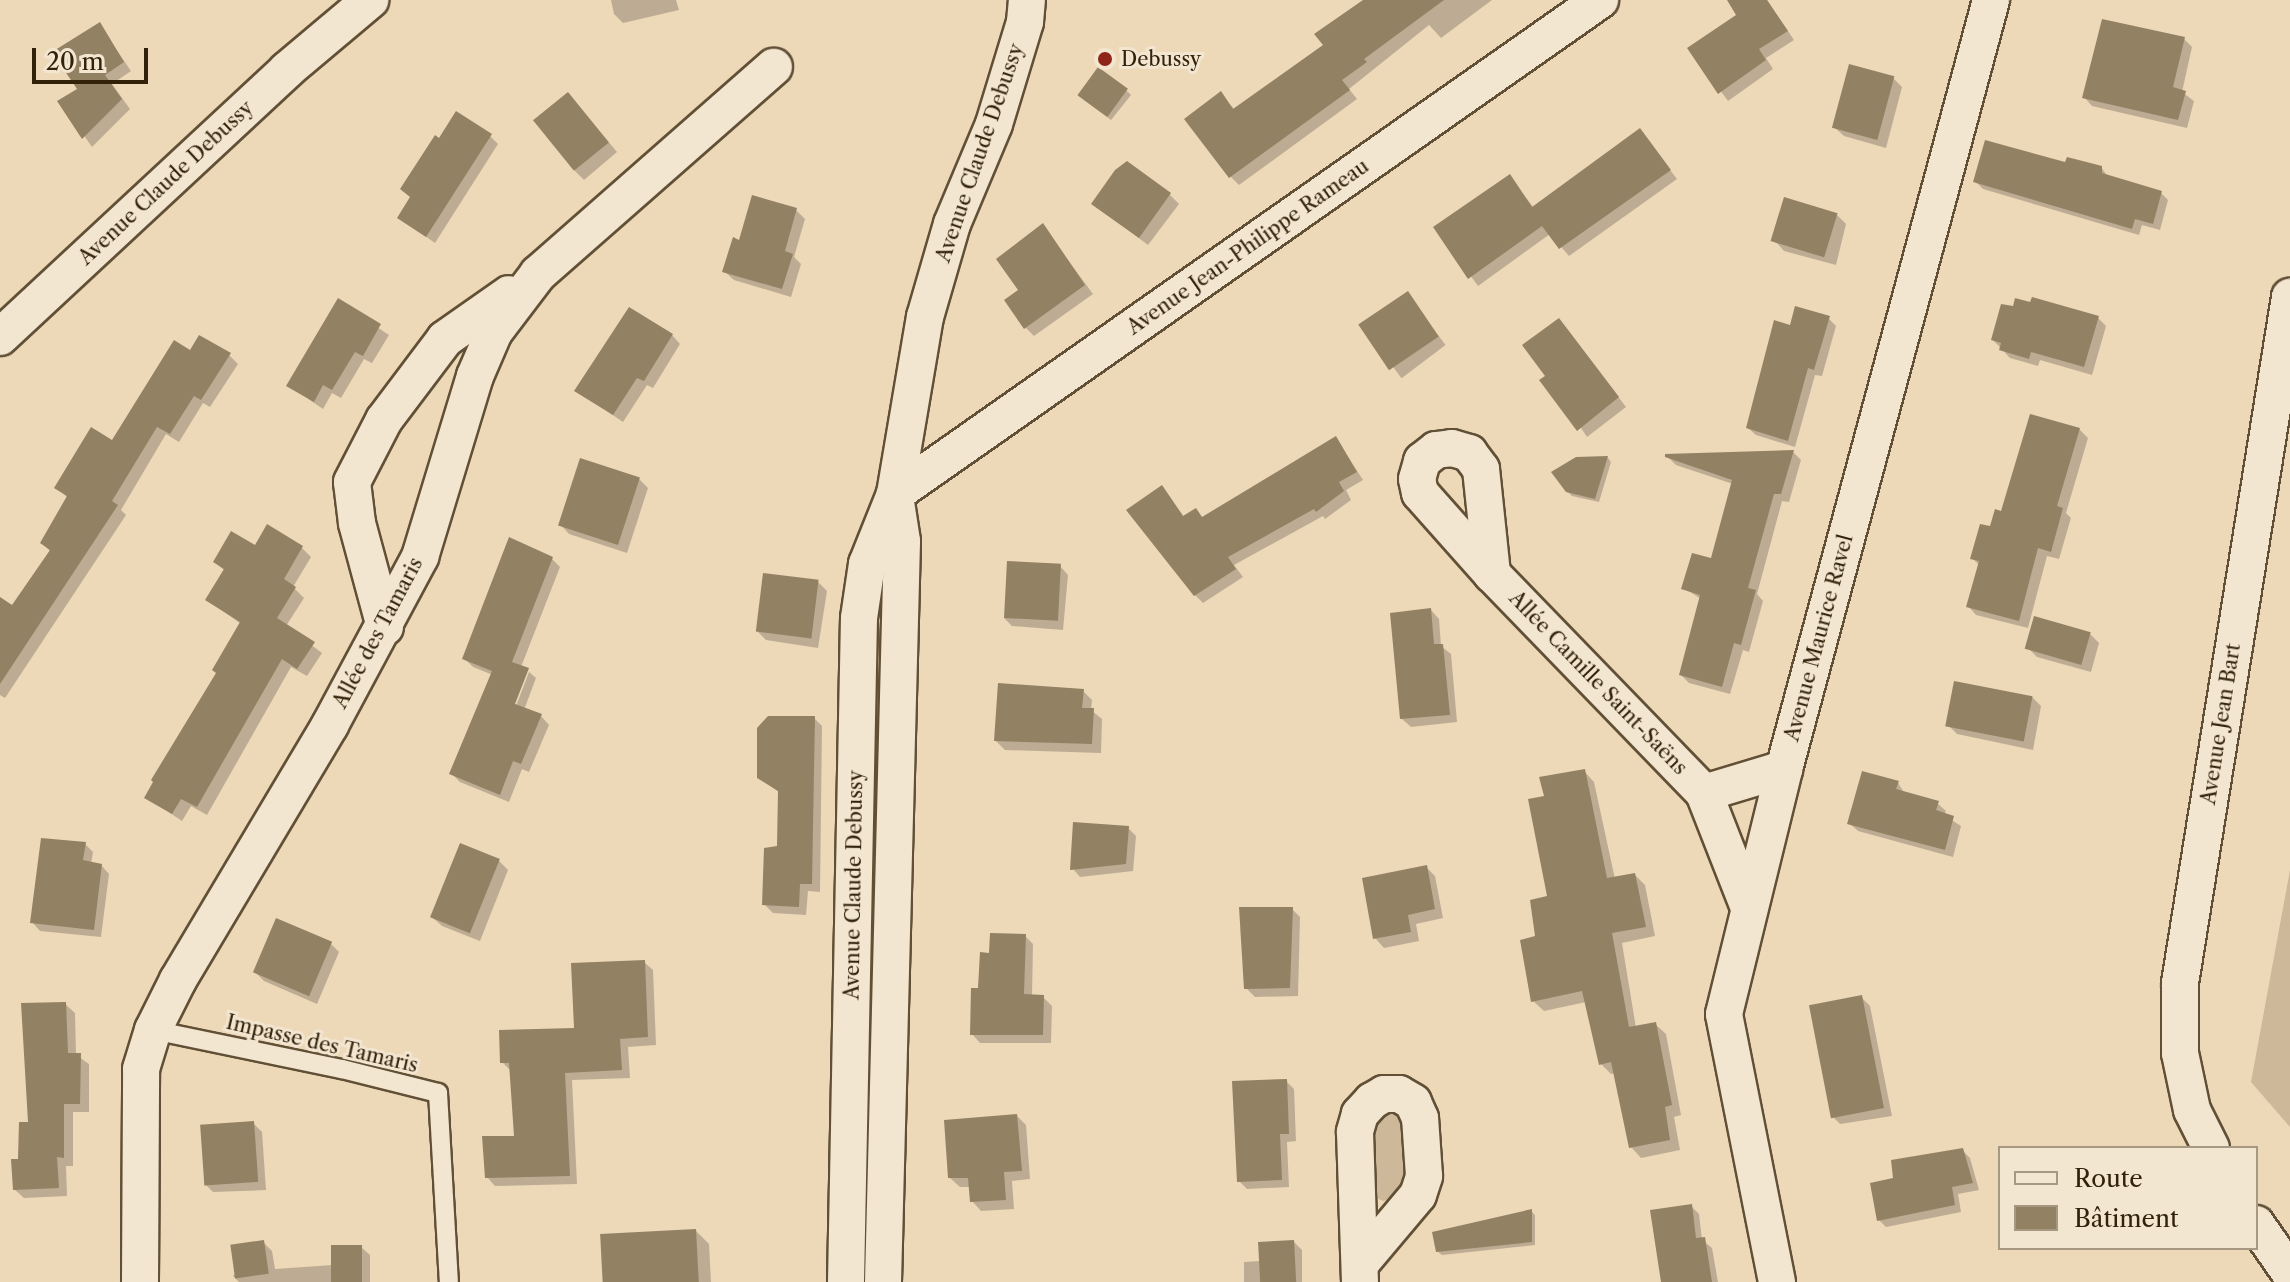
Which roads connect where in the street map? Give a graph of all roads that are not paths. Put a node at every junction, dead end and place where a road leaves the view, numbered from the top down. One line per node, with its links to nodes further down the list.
1 (370, 0): 8 (street, Avenue Claude Debussy)
2 (1027, 0): 9 (street, Avenue Claude Debussy)
3 (1600, 0): 9 (street, Avenue Jean-Philippe Rameau)
4 (1991, 0): 12 (street, Avenue Maurice Ravel)
5 (774, 67): 6 (street, Allée des Tamaris)
6 (538, 274): 11 (street, Allée des Tamaris); 11 (street)
7 (2290, 297): 16 (street, Avenue Jean Bart)
8 (0, 337)
9 (895, 494): 21 (street, Avenue Claude Debussy); 22 (street, Avenue Claude Debussy)
10 (1492, 574): 13 (street, Allée Camille Saint-Saëns)
11 (385, 627): 15 (street, Allée des Tamaris)
12 (1784, 769): 13 (street); 14 (street, Avenue Maurice Ravel)
13 (1704, 793): 14 (street)
14 (1748, 905): 23 (street, Avenue Maurice Ravel)
15 (153, 1030): 19 (street, Allée des Tamaris); 20 (lane, Impasse des Tamaris)
16 (2210, 1146)
17 (2258, 1227): 18 (street)
18 (2290, 1273)
19 (140, 1282)
20 (449, 1282)
21 (846, 1282)
22 (883, 1282)
23 (1777, 1282)

